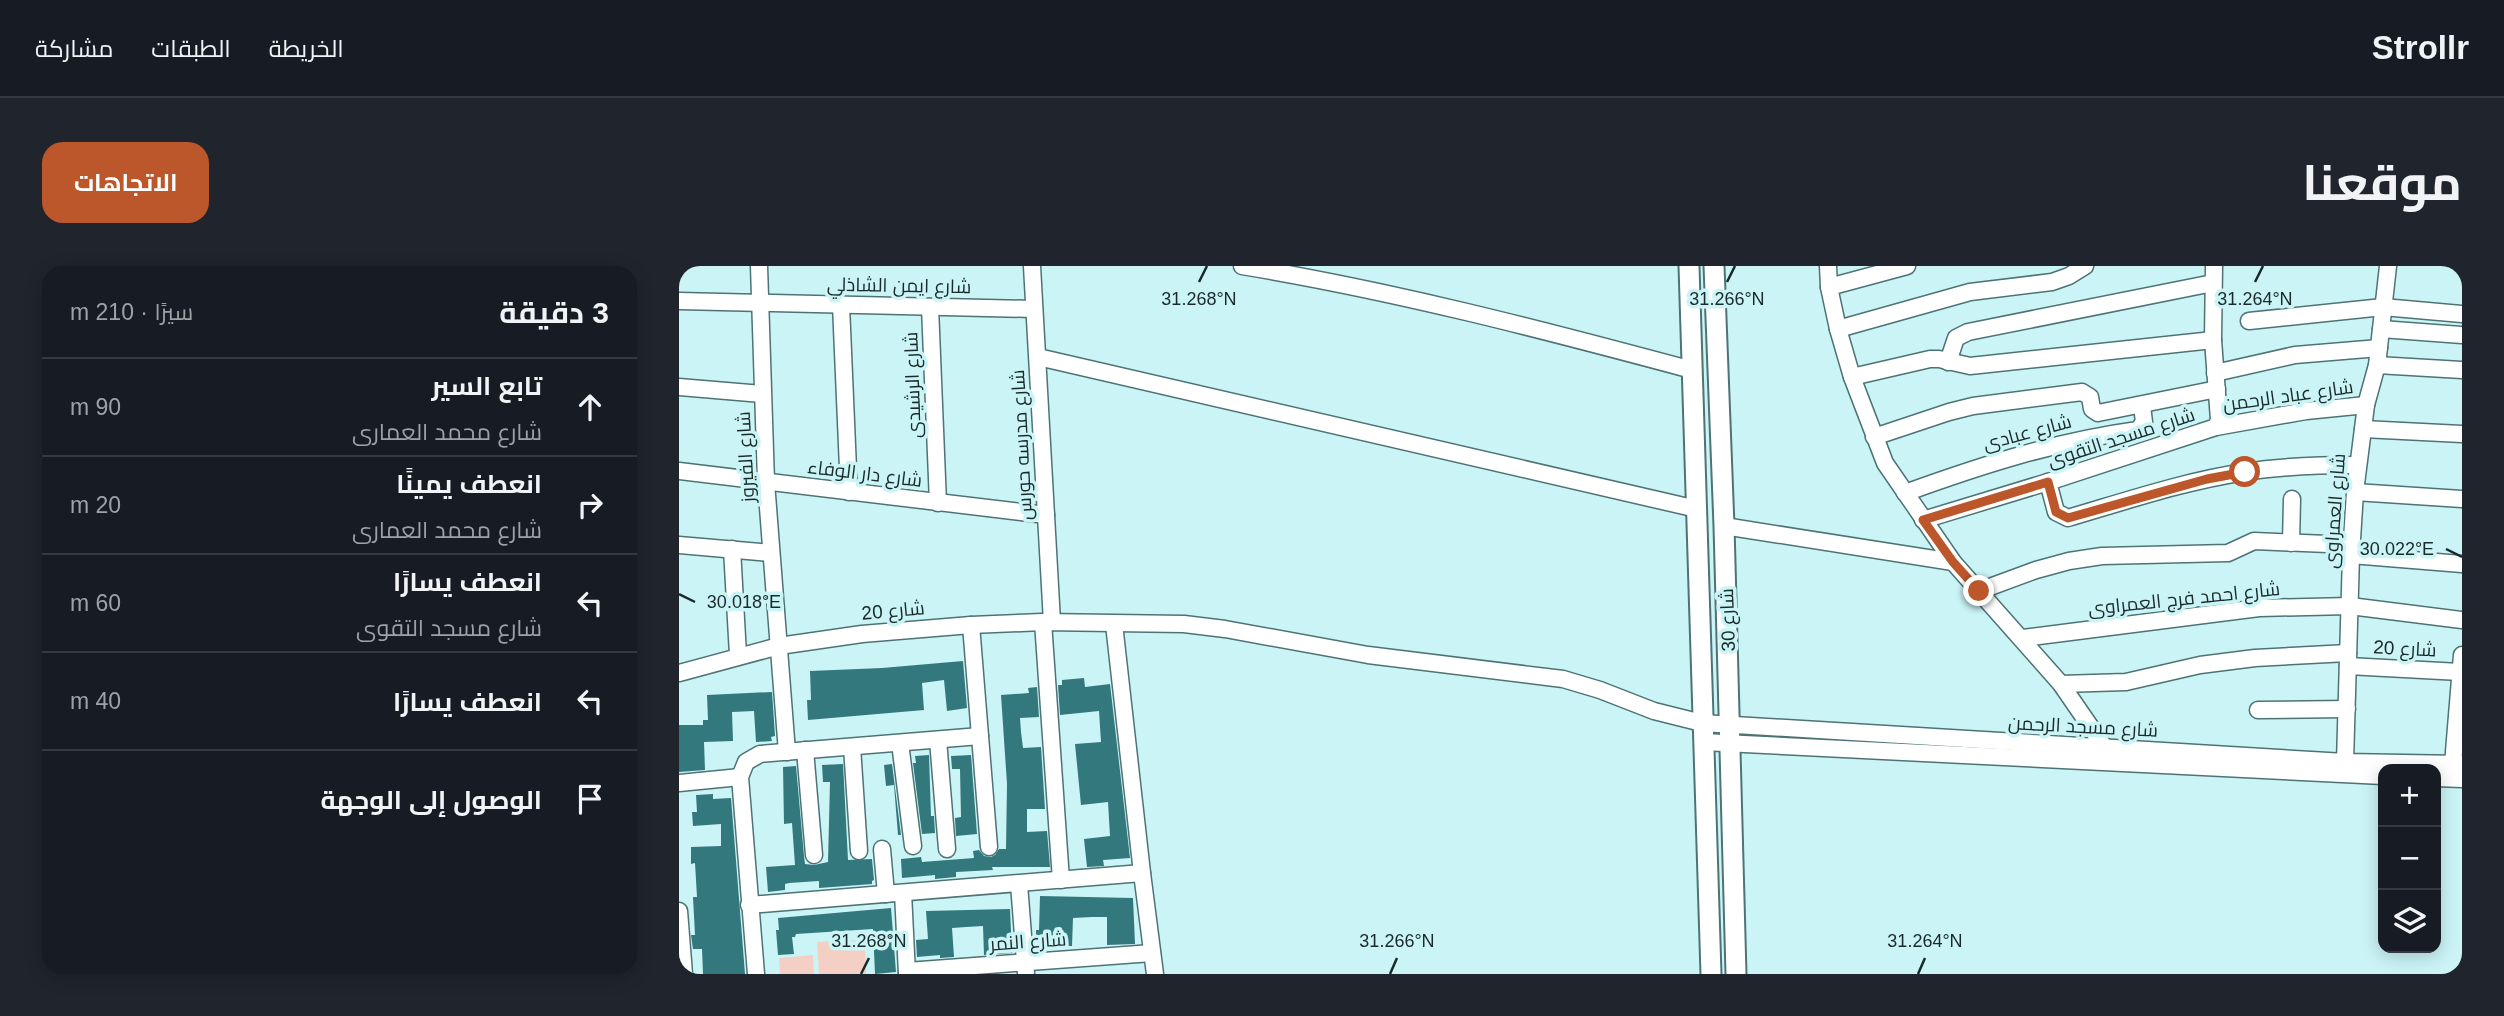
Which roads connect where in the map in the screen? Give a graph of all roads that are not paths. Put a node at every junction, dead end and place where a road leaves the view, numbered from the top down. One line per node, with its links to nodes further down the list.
1 (759, 266): 14 (street, شارع الفيروز)
2 (1033, 266): 18 (street, شارع مدرسه حورس)
3 (1242, 266): 29 (street)
4 (1689, 266): 29 (street, شارع 30)
5 (1714, 266): 54 (street, شارع 30)
6 (1828, 266): 12 (street)
7 (1907, 266): 12 (street)
8 (2214, 266): 11 (street, شارع مسجد التقوى)
9 (2388, 266): 17 (street, شارع العمراوى)
10 (2082, 267): 21 (street)
11 (2213, 283): 24 (street, شارع مسجد التقوى); 27 (street)
12 (1829, 287): 21 (street)
13 (679, 301): 14 (street, شارع ايمن الشاذلي)
14 (760, 303): 15 (street, شارع ايمن الشاذلي); 34 (street, شارع الفيروز)
15 (841, 304): 16 (street, شارع ايمن الشاذلي); 45 (street)
16 (930, 307): 18 (street, شارع ايمن الشاذلي); 50 (street, شارع الرشيدى)
17 (2383, 307): 19 (street); 20 (street); 22 (street, شارع العمراوى)
18 (1034, 309): 26 (street, شارع مدرسه حورس)
19 (2462, 314)
20 (2249, 321)
21 (1838, 329): 31 (street)
22 (2381, 329): 23 (street); 25 (street, شارع العمراوى)
23 (2462, 335)
24 (2213, 340): 27 (street); 32 (street, شارع مسجد التقوى)
25 (2379, 348): 28 (street, شارع العمراوى); 32 (street)
26 (1038, 357): 51 (street); 52 (street, شارع مدرسه حورس)
27 (1948, 362): 31 (street)
28 (2377, 365): 30 (street); 36 (street, شارع العمراوى)
29 (1692, 370): 51 (street, شارع 30)
30 (2462, 370)
31 (1852, 377): 40 (street)
32 (2216, 381): 35 (street); 37 (street, شارع مسجد التقوى)
33 (679, 387): 34 (street)
34 (762, 394): 43 (street, شارع الفيروز)
35 (2141, 405): 40 (street); 47 (street, شارع عبادى)
36 (2366, 405): 37 (street, شارع عباد الرحمن); 38 (street, شارع العمراوى)
37 (2216, 427): 44 (street, شارع مسجد التقوى)
38 (2363, 429): 39 (street); 41 (street, شارع العمراوى)
39 (2462, 434)
40 (1874, 437): 47 (street)
41 (2358, 466): 44 (street); 46 (street, شارع العمراوى)
42 (679, 471): 43 (street, شارع دار الوفاء)
43 (766, 482): 45 (street, شارع دار الوفاء); 59 (street, شارع الفيروز)
44 (2048, 482): 53 (street, شارع مسجد التقوى)
45 (849, 492): 50 (street, شارع دار الوفاء)
46 (2355, 492): 49 (street); 58 (street, شارع العمراوى)
47 (1905, 493): 53 (street)
48 (2292, 499): 55 (street)
49 (2462, 499)
50 (938, 503): 52 (street, شارع دار الوفاء)
51 (1697, 509): 63 (street, شارع 30)
52 (1046, 515): 67 (street, شارع مدرسه حورس)
53 (1923, 520): 60 (street)
54 (1724, 526): 60 (street); 62 (street, شارع 30)
55 (2291, 543): 58 (street); 64 (street)
56 (679, 545): 57 (street)
57 (732, 550): 59 (street); 73 (street)
58 (2351, 550): 61 (street); 65 (street, شارع العمراوى)
59 (771, 553): 71 (street, شارع الفيروز)
60 (1953, 562): 64 (street)
61 (2462, 564)
62 (1725, 579): 63 (street); 81 (street, شارع 30)
63 (1699, 580): 80 (street, شارع 30)
64 (1979, 591): 70 (street)
65 (2350, 606): 66 (street, شارع احمد فرج العمراوى); 70 (street, شارع احمد فرج العمراوى); 74 (street, شارع العمراوى)
66 (2462, 620)
67 (1047, 622): 68 (street, شارع 20); 69 (street, شارع 20); 103 (street, شارع مدرسه حورس)
68 (1114, 624): 80 (street, شارع 20); 102 (street)
69 (971, 625): 71 (street, شارع 20); 82 (street)
70 (2023, 638): 77 (street)
71 (779, 646): 73 (street, شارع 20); 88 (street, شارع الفيروز)
72 (2462, 654): 75 (street)
73 (738, 655): 76 (street, شارع 20)
74 (2348, 660): 75 (street, شارع 20); 77 (street, شارع 20); 78 (street, شارع العمراوى)
75 (2460, 671): 90 (street)
76 (679, 673)
77 (2061, 684): 86 (street)
78 (2347, 709): 79 (street); 89 (street, شارع العمراوى)
79 (2258, 710)
80 (1703, 733): 81 (street, شارع مسجد الرحمن); 114 (street, شارع 30)
81 (1731, 734): 86 (street, شارع مسجد الرحمن); 91 (street, شارع مسجد الرحمن); 115 (street, شارع 30)
82 (980, 736): 83 (street); 97 (street)
83 (938, 740): 84 (street); 99 (street)
84 (900, 743): 85 (street); 96 (street)
85 (852, 747): 87 (street); 100 (street)
86 (2105, 748): 89 (street, شارع مسجد الرحمن)
87 (805, 750): 88 (street); 101 (street)
88 (787, 752): 92 (street)
89 (2345, 762): 90 (street, شارع مسجد الرحمن)
90 (2458, 764)
91 (2378, 776)
92 (740, 777): 95 (street); 106 (street)
93 (2441, 778): 94 (street)
94 (2462, 779)
95 (679, 783)
96 (913, 846)
97 (989, 848)
98 (882, 849): 105 (street)
99 (947, 849)
100 (859, 851)
101 (814, 855)
102 (1142, 873): 103 (street); 108 (street)
103 (1061, 880): 104 (street)
104 (1019, 884): 105 (street); 109 (street)
105 (895, 894): 106 (street); 110 (street)
106 (749, 905): 112 (street)
107 (679, 911): 111 (street)
108 (1152, 953): 109 (street, شارع النمر); 113 (street)
109 (1026, 968): 110 (street, شارع النمر)
110 (907, 972)
111 (684, 974)
112 (755, 974)
113 (1155, 974)
114 (1711, 974)
115 (1736, 974)

